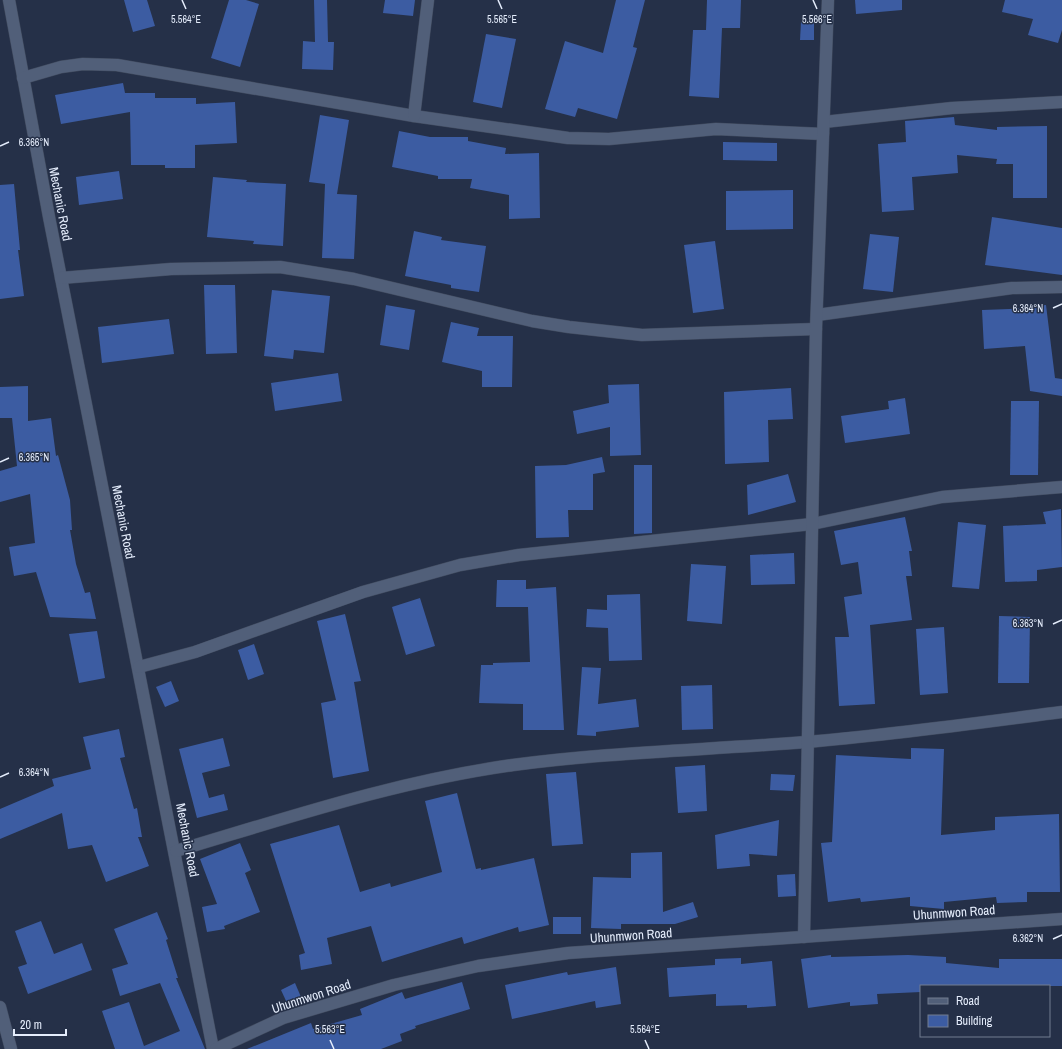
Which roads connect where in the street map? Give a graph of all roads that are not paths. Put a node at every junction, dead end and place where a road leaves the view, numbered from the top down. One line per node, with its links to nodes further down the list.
1 (9, 0): 4 (street, Mechanic Road)
2 (428, 0): 6 (street)
3 (828, 0): 7 (street)
4 (23, 78): 6 (street); 8 (street, Mechanic Road)
5 (1062, 102): 7 (street)
6 (414, 116): 7 (street)
7 (823, 128): 10 (street)
8 (61, 278): 11 (street); 14 (street, Mechanic Road)
9 (1062, 287): 10 (street)
10 (817, 315): 11 (street)
11 (816, 329): 13 (street)
12 (1062, 487): 13 (street)
13 (812, 524): 14 (street); 16 (street)
14 (139, 667): 17 (street, Mechanic Road)
15 (1062, 712): 16 (street)
16 (807, 742): 17 (street); 19 (street)
17 (176, 851): 22 (street, Mechanic Road)
18 (1062, 919): 19 (street, Uhunmwon Road)
19 (804, 937): 22 (street, Uhunmwon Road)
20 (0, 1007): 21 (street)
21 (11, 1049)
22 (214, 1049)

